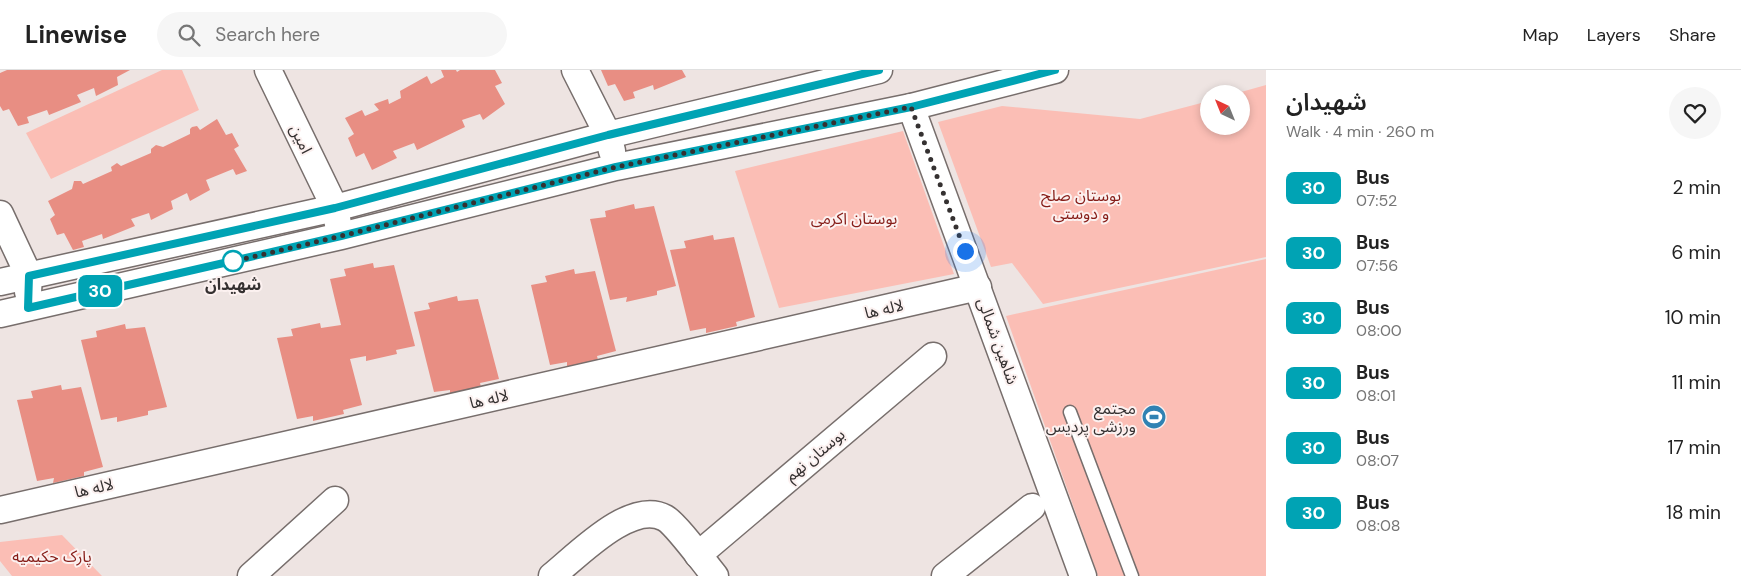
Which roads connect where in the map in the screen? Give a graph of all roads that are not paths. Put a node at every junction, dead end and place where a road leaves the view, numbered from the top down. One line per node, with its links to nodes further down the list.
1 (268, 70): 8 (street, امین)
2 (575, 70): 6 (street)
3 (879, 70): 6 (street)
4 (1055, 70): 5 (street)
5 (911, 107): 7 (street); 13 (street, شاهین شمالی)
6 (608, 135): 7 (street); 8 (street)
7 (616, 167): 10 (street)
8 (335, 208): 10 (street, امین); 11 (street)
9 (0, 214): 11 (street)
10 (341, 236): 14 (street)
11 (29, 276): 12 (street); 14 (street)
12 (0, 282)
13 (978, 287): 20 (street, لاله ها); 26 (street, شاهین شمالی)
14 (28, 308): 15 (street)
15 (0, 314)
16 (933, 356): 21 (street, بوستان نهم)
17 (1070, 412): 27 (lane)
18 (335, 500): 22 (street)
19 (1032, 507): 25 (street)
20 (0, 510)
21 (698, 555): 23 (street); 24 (street)
22 (251, 576)
23 (552, 576)
24 (714, 576)
25 (945, 576)
26 (1083, 576)
27 (1132, 576)

